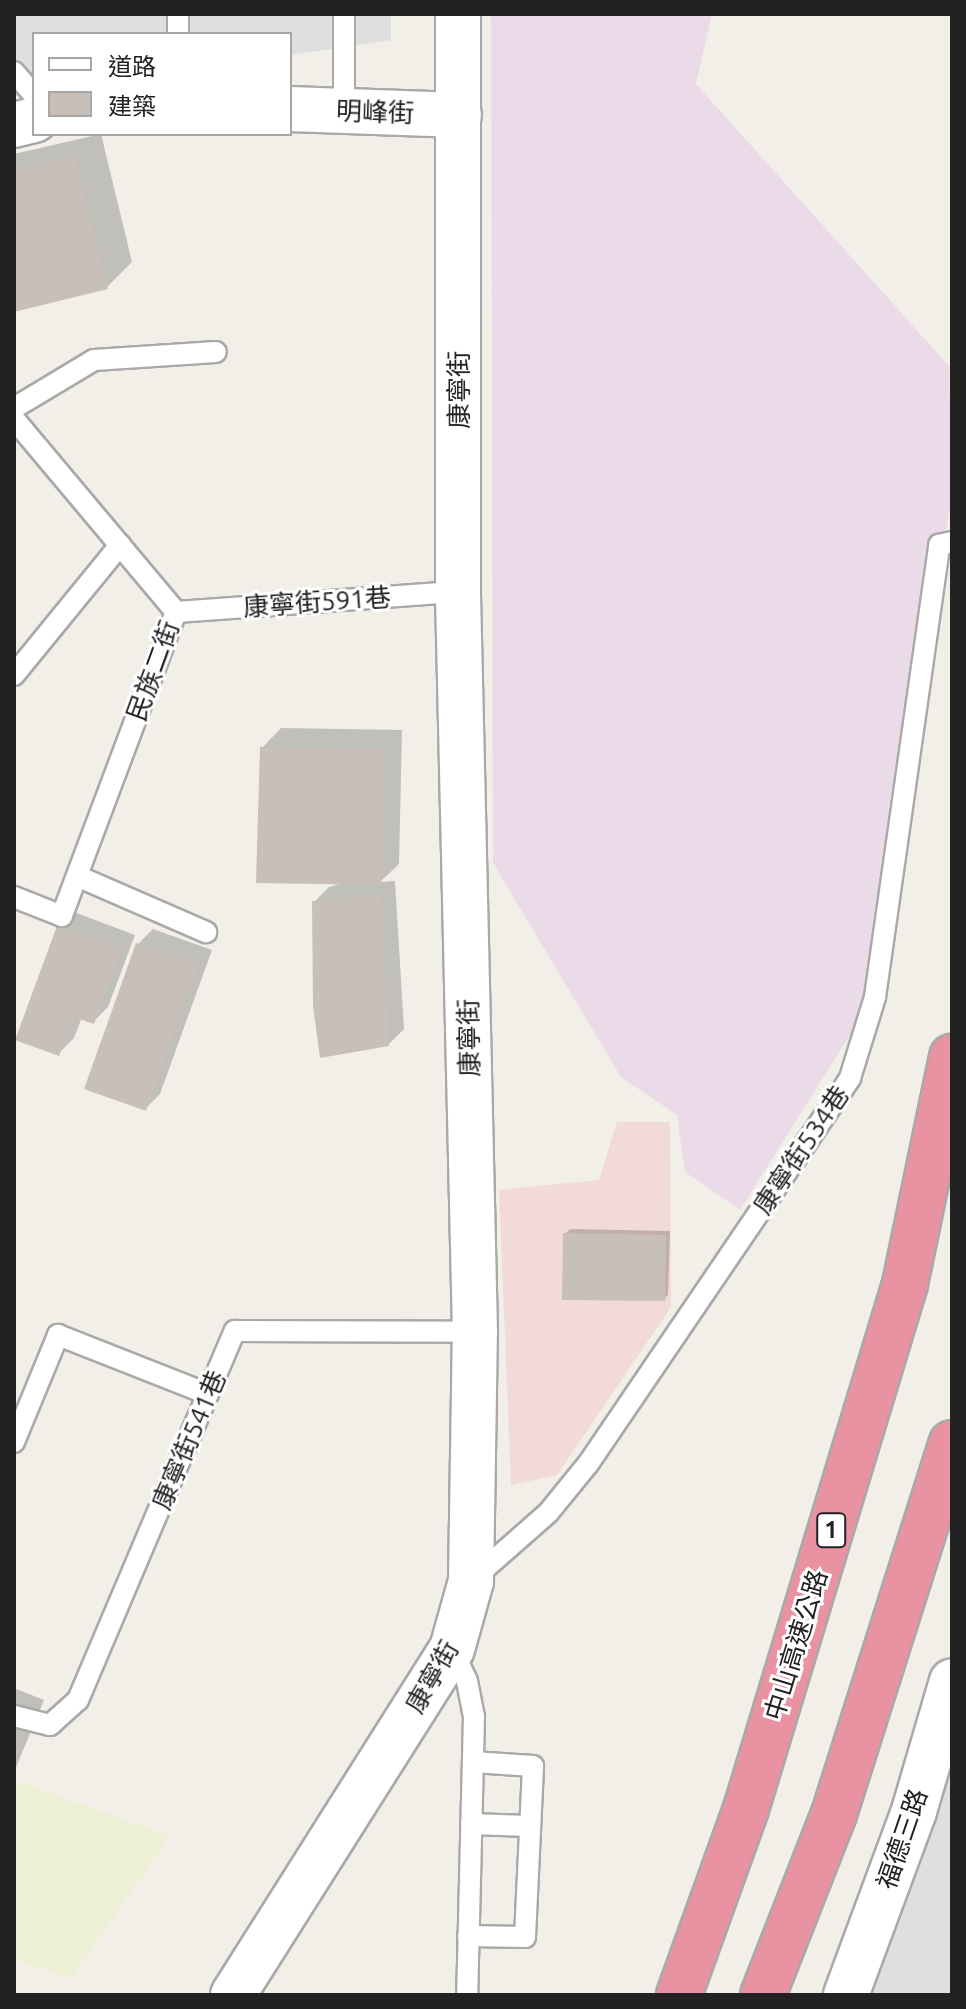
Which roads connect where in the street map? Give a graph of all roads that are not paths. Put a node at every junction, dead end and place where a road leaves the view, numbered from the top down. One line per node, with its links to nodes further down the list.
1 (344, 14): 6 (lane)
2 (458, 14): 7 (street, 康寧街)
3 (14, 72): 4 (lane)
4 (32, 93)
5 (292, 109): 6 (street, 明峰街)
6 (344, 111): 7 (street, 明峰街)
7 (459, 115): 13 (street, 康寧街)
8 (216, 352): 9 (lane)
9 (14, 408)
10 (14, 419): 12 (lane, 民族二街)
11 (952, 542): 24 (lane, 康寧街534巷)
12 (120, 545): 14 (lane, 民族二街); 15 (lane)
13 (458, 592): 14 (lane, 康寧街591巷); 20 (street, 康寧街)
14 (176, 612): 16 (lane, 民族二街)
15 (14, 675)
16 (77, 876): 17 (lane, 民族二街); 18 (lane)
17 (14, 897)
18 (206, 932)
19 (952, 1057): 34 (highway, 中山高速公路 / 1)
20 (475, 1332): 21 (lane, 康寧街541巷); 24 (street, 康寧街)
21 (208, 1394): 22 (lane); 27 (lane, 康寧街541巷)
22 (14, 1442)
23 (952, 1443): 35 (highway)
24 (471, 1581): 25 (street, 康寧街)
25 (452, 1649): 28 (lane); 32 (street, 康寧街)
26 (952, 1681): 36 (street, 福德三路)
27 (14, 1716)
28 (473, 1762): 29 (lane); 30 (lane)
29 (471, 1824): 30 (lane); 31 (lane)
30 (529, 1826): 31 (lane)
31 (468, 1936): 33 (lane)
32 (233, 1995)
33 (467, 1995)
34 (679, 1995)
35 (763, 1995)
36 (846, 1995)

